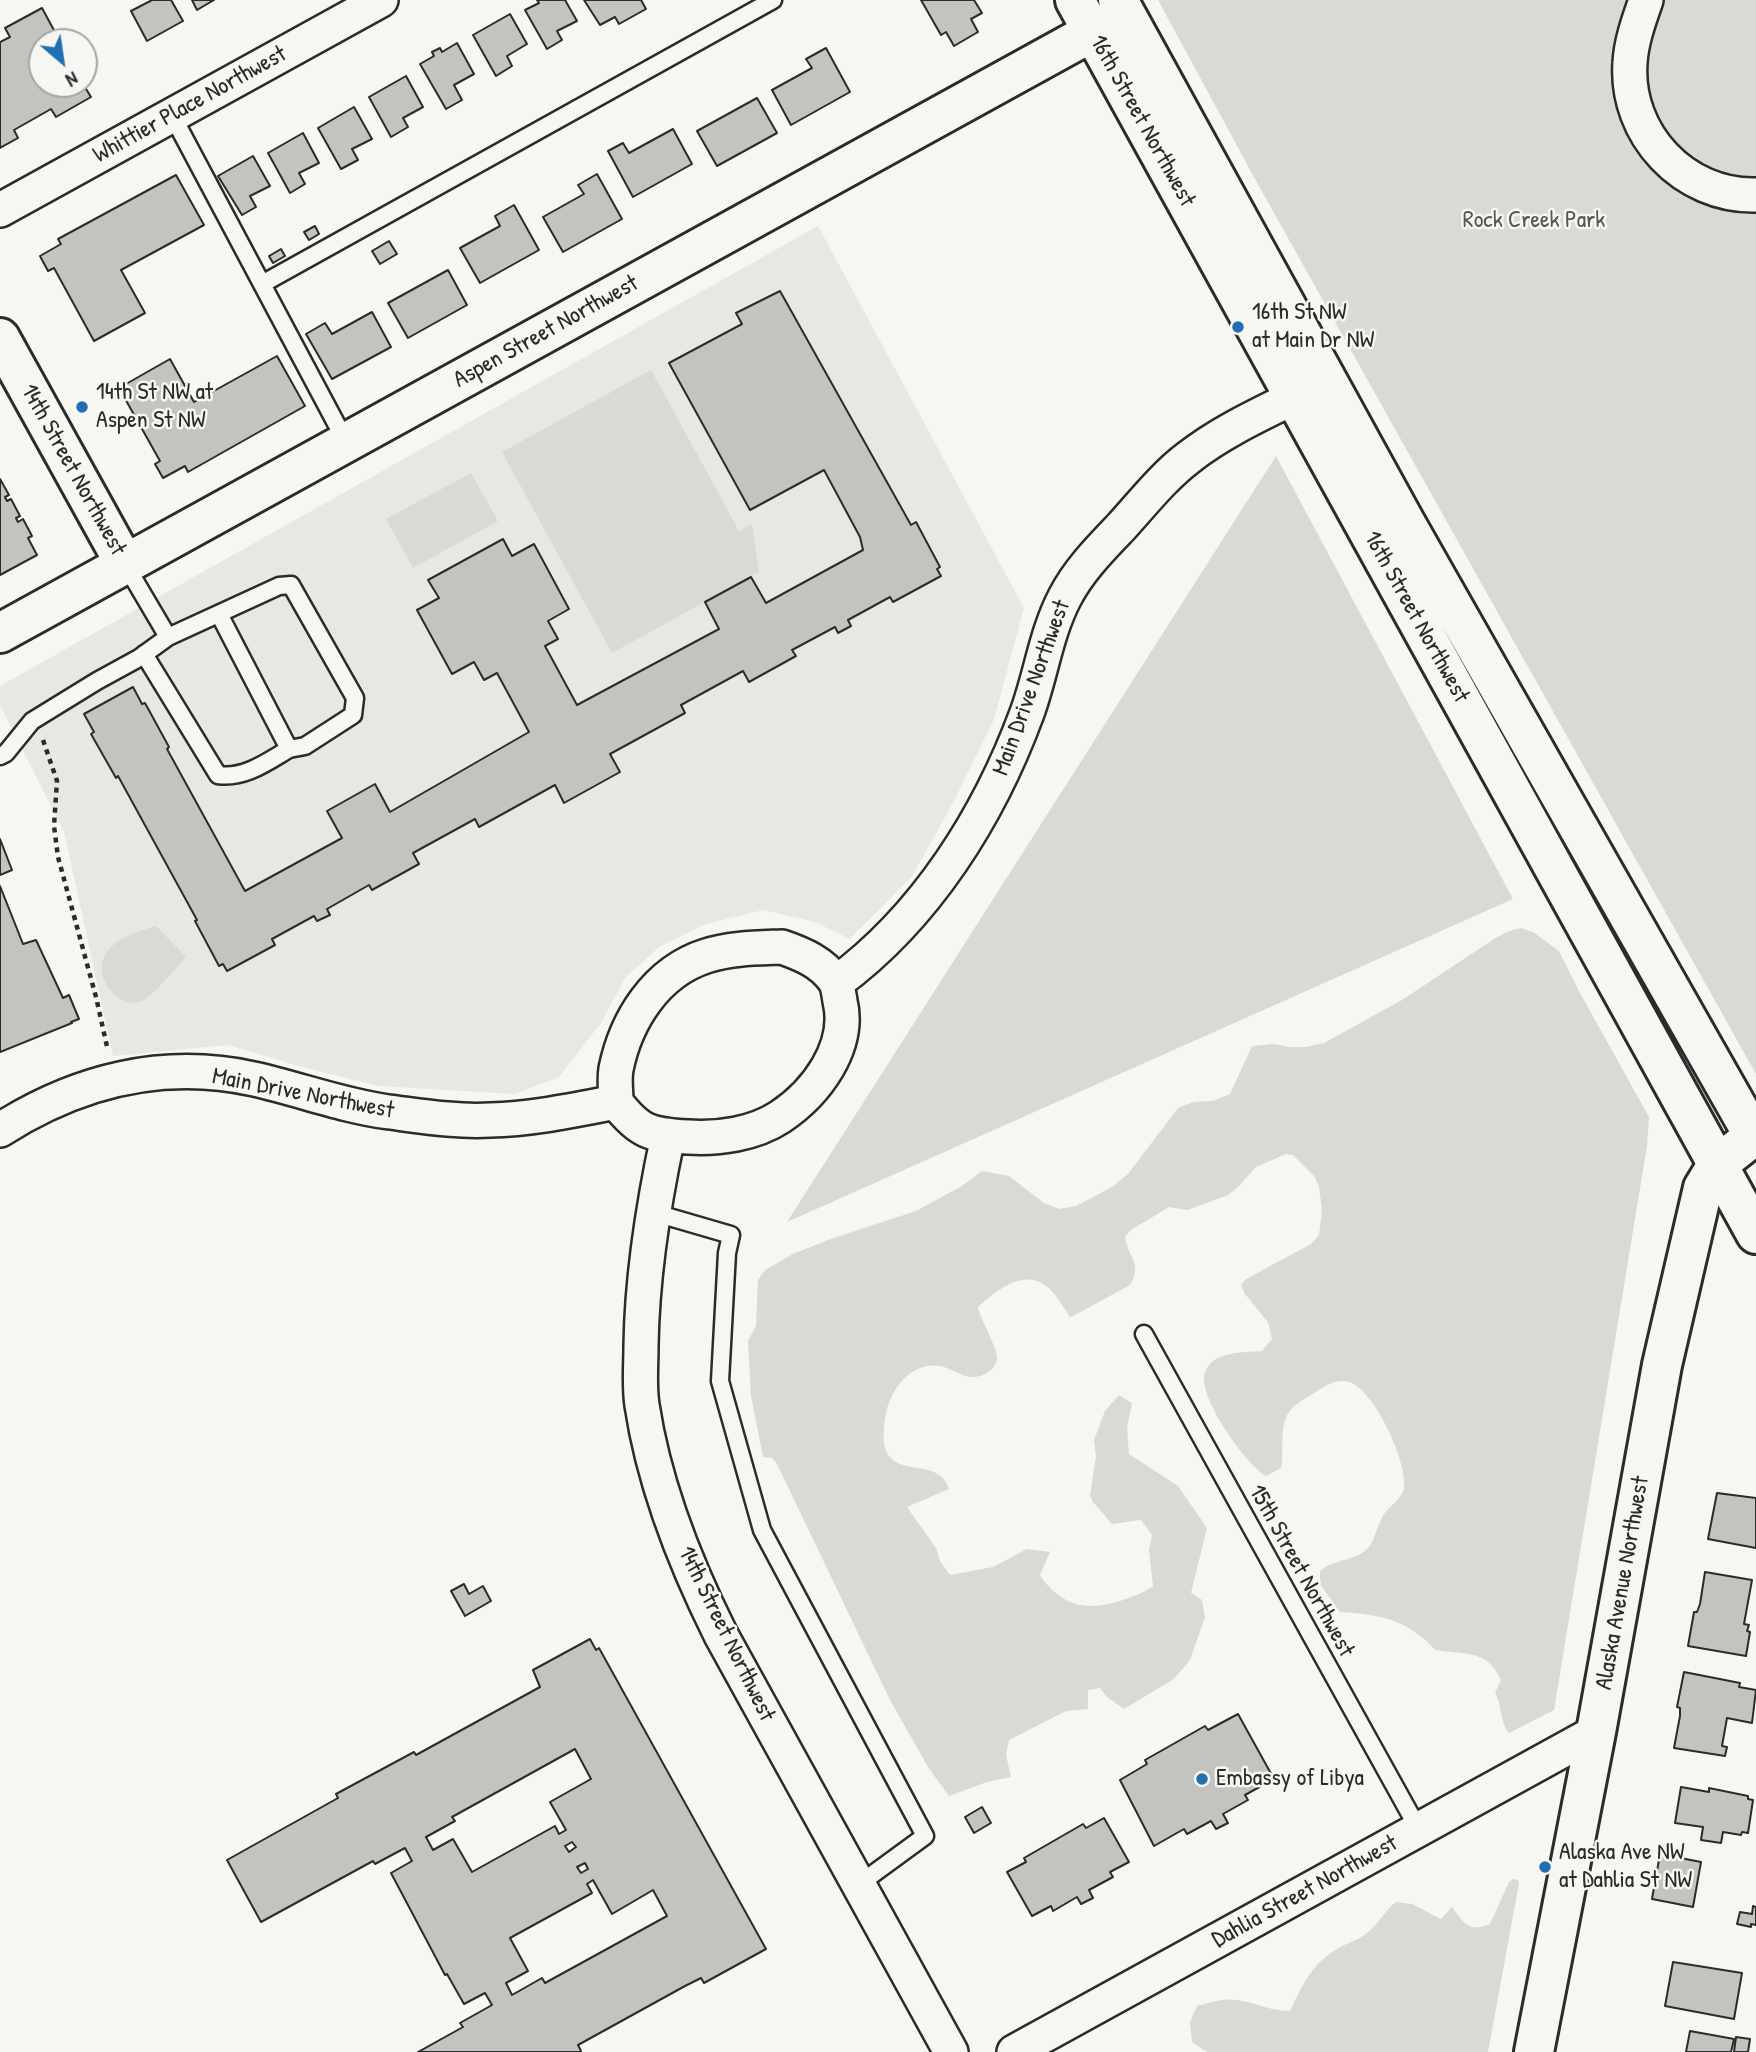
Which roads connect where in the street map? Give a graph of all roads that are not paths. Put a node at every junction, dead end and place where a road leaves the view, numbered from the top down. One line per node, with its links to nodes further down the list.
1 (381, 0): 6 (street, Whittier Place Northwest)
2 (773, 0): 9 (lane)
3 (1646, 0): 7 (street)
4 (1128, 5): 5 (main road, Aspen Street Northwest); 11 (main road, 16th Street Northwest)
5 (1084, 16): 11 (main road, 16th Street Northwest); 12 (main road, Aspen Street Northwest)
6 (172, 116): 8 (street, Whittier Place Northwest); 9 (lane)
7 (1756, 195)
8 (0, 210)
9 (262, 284): 12 (lane)
10 (0, 338): 13 (main road, 14th Street Northwest)
11 (1312, 389): 20 (street, Main Drive Northwest); 24 (main road, 16th Street Northwest); 25 (main road, 16th Street Northwest)
12 (346, 442): 13 (main road, Aspen Street Northwest)
13 (125, 564): 15 (main road, Aspen Street Northwest); 16 (lane)
14 (219, 614): 16 (lane); 18 (lane); 18 (lane)
15 (0, 634)
16 (169, 637): 17 (lane)
17 (144, 654): 18 (lane); 19 (lane)
18 (289, 749)
19 (0, 756)
20 (836, 983): 21 (street); 23 (street)
21 (616, 1102): 22 (street, Main Drive Northwest); 23 (street)
22 (0, 1130)
23 (668, 1136): 26 (street, 14th Street Northwest)
24 (1755, 1138): 25 (main road, Alaska Avenue Northwest)
25 (1717, 1165): 27 (main road, 16th Street Northwest); 29 (main road, Alaska Avenue Northwest)
26 (652, 1212): 31 (street, 14th Street Northwest); 31 (lane)
27 (1756, 1234)
28 (1144, 1334): 30 (lane, 15th Street Northwest)
29 (1597, 1732): 30 (street, Dahlia Street Northwest); 34 (main road, Alaska Avenue Northwest)
30 (1419, 1830): 33 (street, Dahlia Street Northwest)
31 (858, 1885): 32 (street, 14th Street Northwest)
32 (951, 2052)
33 (1014, 2052)
34 (1535, 2052)

